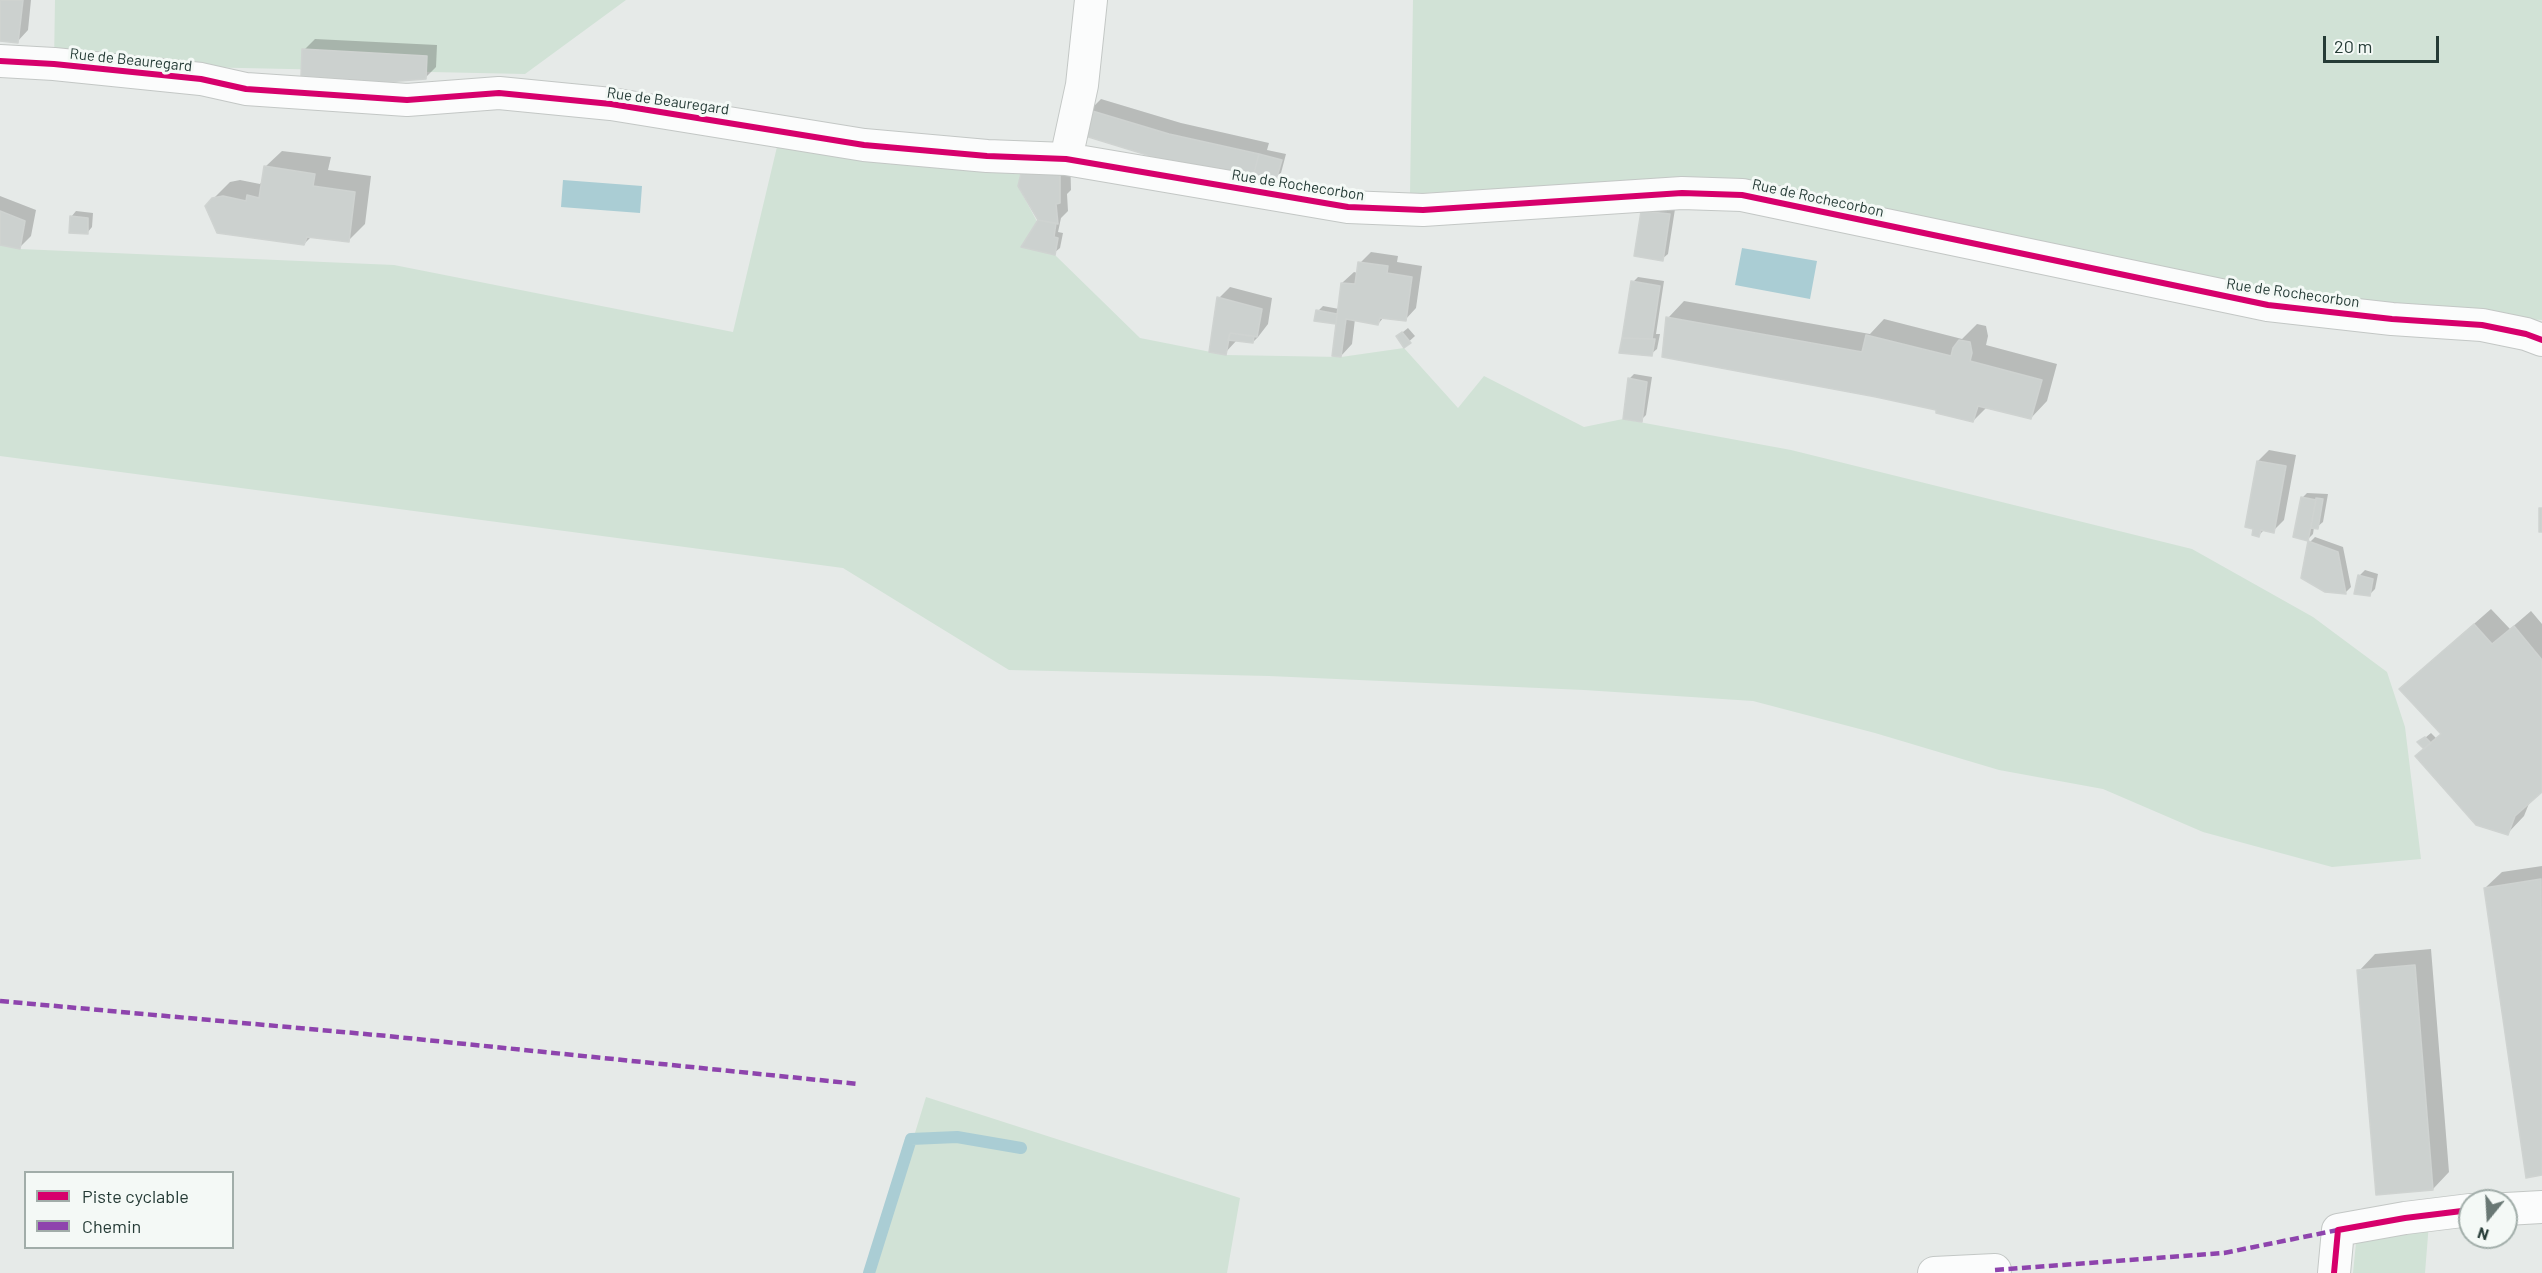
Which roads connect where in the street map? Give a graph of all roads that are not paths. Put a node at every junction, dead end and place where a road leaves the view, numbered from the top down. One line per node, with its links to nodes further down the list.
1 (1091, 0): 3 (street)
2 (0, 60): 3 (street, Rue de Beauregard)
3 (1056, 159): 4 (street, Rue de Rochecorbon)
4 (2542, 340)
5 (2542, 1207): 6 (street)
6 (2518, 1208)
7 (2458, 1211): 10 (street)
8 (1995, 1270): 9 (street)
9 (1934, 1273)
10 (2334, 1273)

